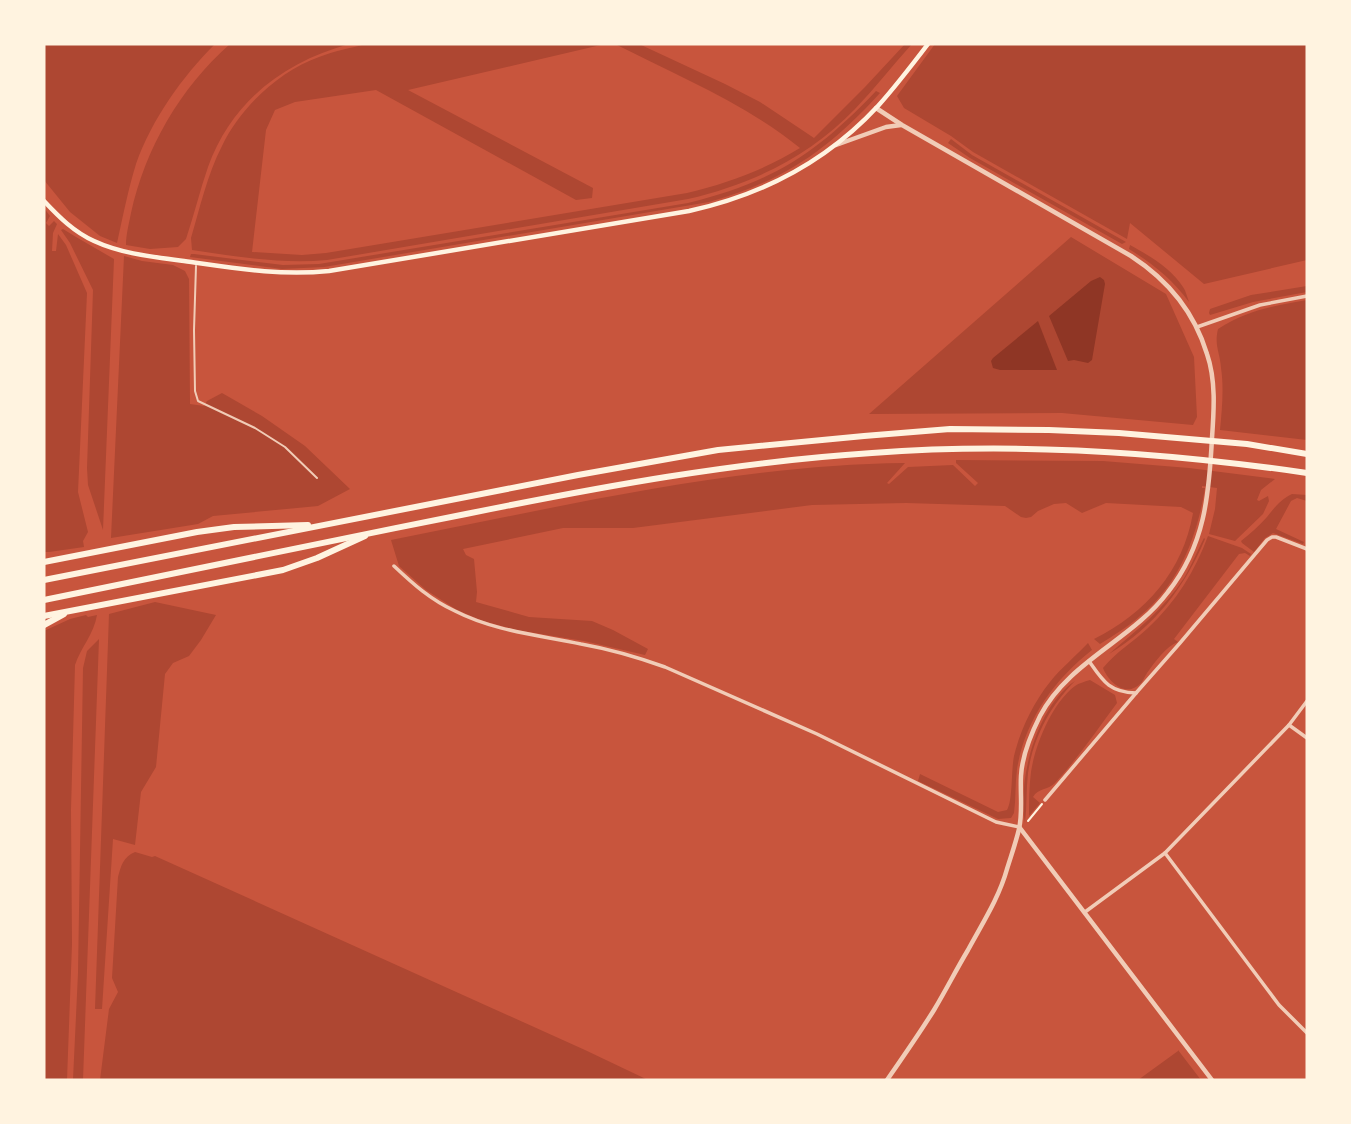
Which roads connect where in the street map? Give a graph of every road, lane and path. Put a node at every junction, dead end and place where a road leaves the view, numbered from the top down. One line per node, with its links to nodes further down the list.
1 (928, 44): 2 (main road)
2 (876, 108): 3 (street); 4 (main road)
3 (902, 125): 4 (street); 8 (street)
4 (836, 145): 6 (main road)
5 (44, 201): 6 (main road)
6 (196, 263): 11 (lane)
7 (1307, 296): 8 (street)
8 (1197, 327): 24 (street)
9 (1307, 454): 12 (highway)
10 (1307, 473): 13 (highway)
11 (317, 478)
12 (326, 524): 15 (highway); 19 (highway)
13 (376, 531): 20 (highway); 21 (highway)
14 (1307, 549): 25 (street)
15 (75, 555): 16 (highway); 17 (highway)
16 (44, 556)
17 (44, 562)
18 (394, 566): 31 (street)
19 (44, 580)
20 (44, 600)
21 (72, 610): 22 (highway); 23 (highway)
22 (44, 616)
23 (44, 625)
24 (1089, 661): 25 (street); 31 (street)
25 (1136, 693): 29 (street)
26 (1307, 701): 27 (street)
27 (1289, 725): 28 (street); 32 (street)
28 (1307, 738)
29 (1045, 800): 30 (path)
30 (1028, 821)
31 (1020, 827): 33 (street); 35 (street)
32 (1165, 853): 33 (street); 34 (street)
33 (1085, 912): 36 (street)
34 (1307, 1034)
35 (887, 1080)
36 (1212, 1080)

